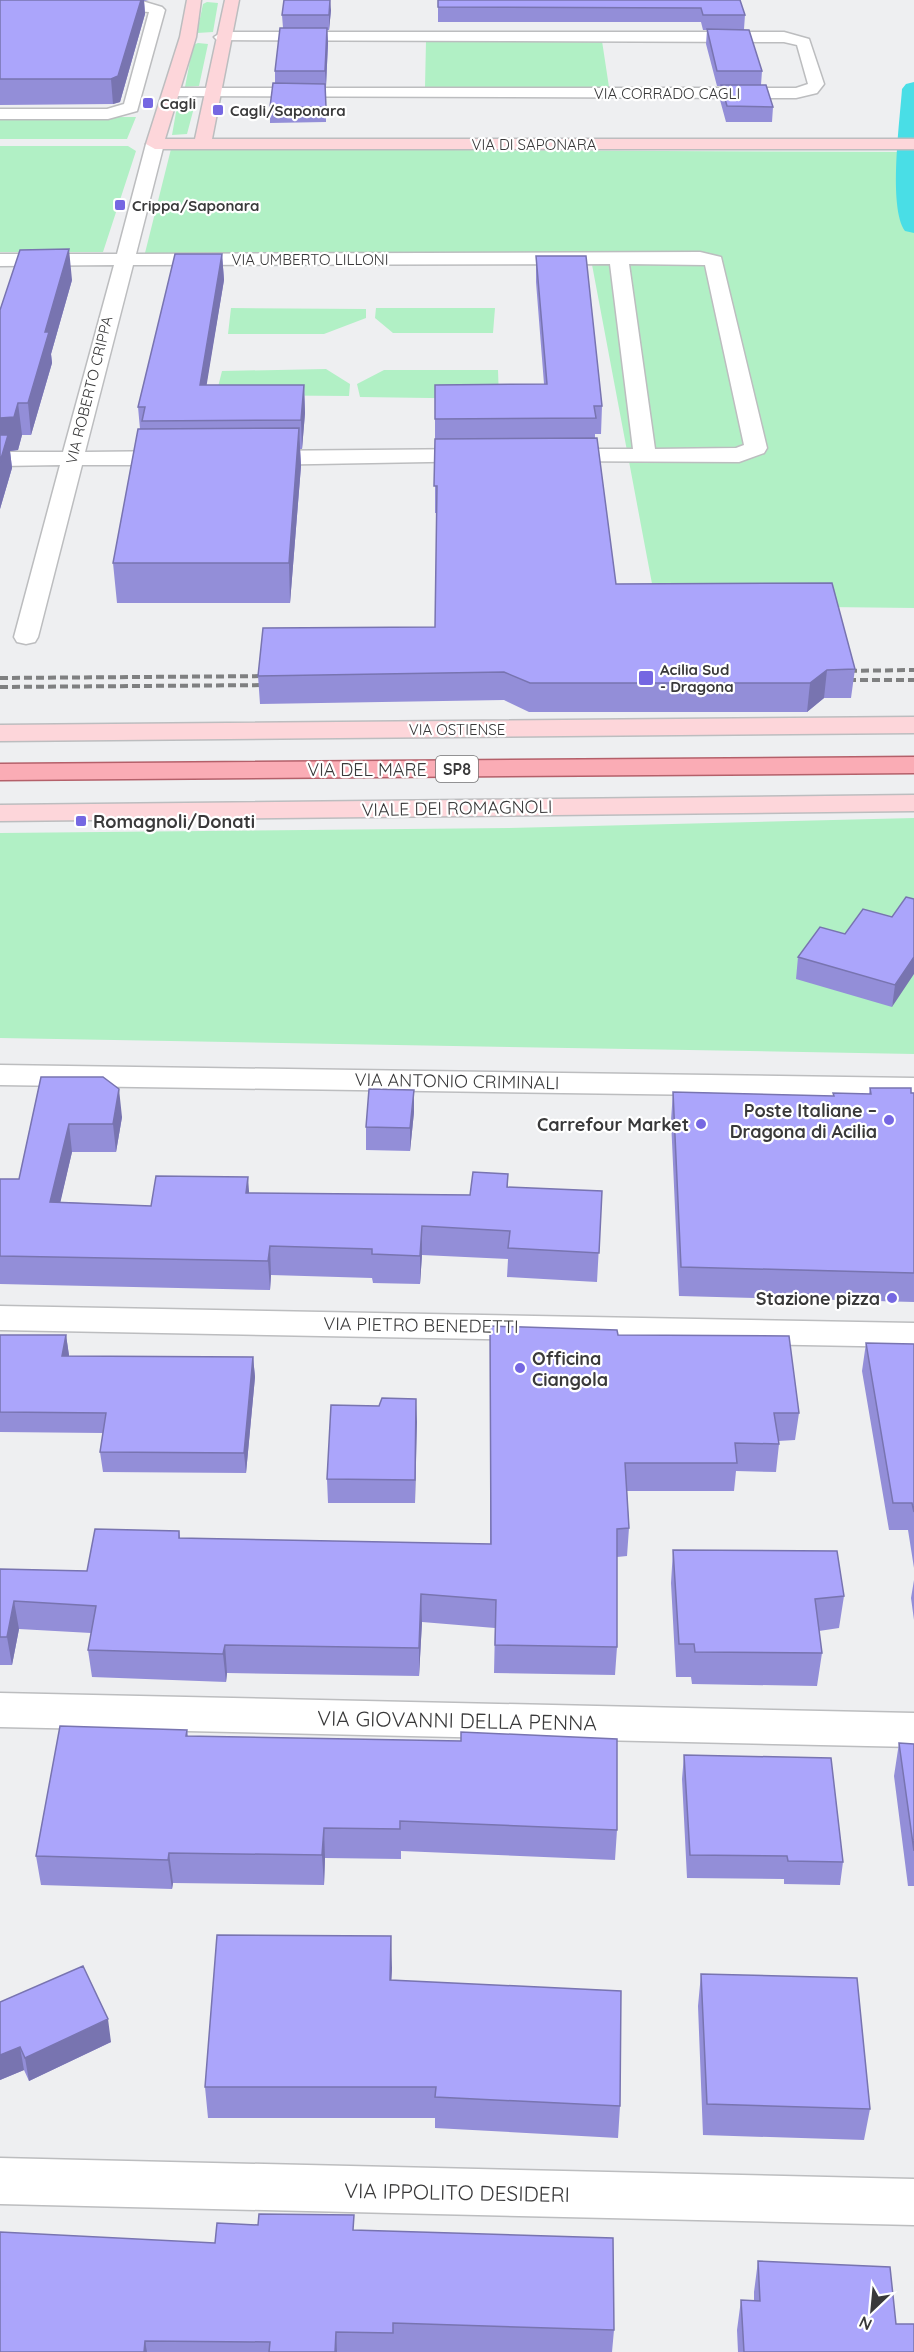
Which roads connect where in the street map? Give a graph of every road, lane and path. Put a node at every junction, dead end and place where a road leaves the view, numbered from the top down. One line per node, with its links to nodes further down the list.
1 (194, 0): 4 (street)
2 (232, 0): 4 (street)
3 (79, 5): 7 (street)
4 (208, 39): 5 (street); 6 (street); 6 (street, VIA CORRADO CAGLI)
5 (172, 93): 6 (street); 8 (street)
6 (212, 93): 9 (street)
7 (0, 114)
8 (155, 144): 9 (street, VIA DI SAPONARA); 13 (street, VIA ROBERTO CRIPPA)
9 (202, 144): 10 (street, VIA DI SAPONARA)
10 (914, 144)
11 (619, 258): 13 (street, VIA UMBERTO LILLONI); 14 (street); 14 (street, VIA UMBERTO LILLONI)
12 (0, 260): 13 (street, VIA UMBERTO LILLONI)
13 (123, 260): 20 (street, VIA ROBERTO CRIPPA)
14 (645, 455): 16 (street)
15 (501, 456): 18 (street)
16 (537, 456)
17 (202, 458): 20 (street)
18 (238, 458)
19 (0, 459): 20 (street)
20 (71, 459): 21 (street, VIA ROBERTO CRIPPA)
21 (26, 637)
22 (914, 725): 23 (street, VIA OSTIENSE)
23 (0, 733)
24 (914, 765): 25 (main road, VIA DEL MARE / SP8)
25 (0, 772)
26 (914, 803): 27 (street, VIALE DEI ROMAGNOLI)
27 (0, 813)
28 (0, 1075): 29 (street, VIA ANTONIO CRIMINALI)
29 (914, 1088)
30 (0, 1318): 31 (street, VIA PIETRO BENEDETTI)
31 (914, 1335)
32 (0, 1710): 33 (street, VIA GIOVANNI DELLA PENNA)
33 (914, 1730)
34 (0, 2181): 35 (street, VIA IPPOLITO DESIDERI)
35 (914, 2202)

